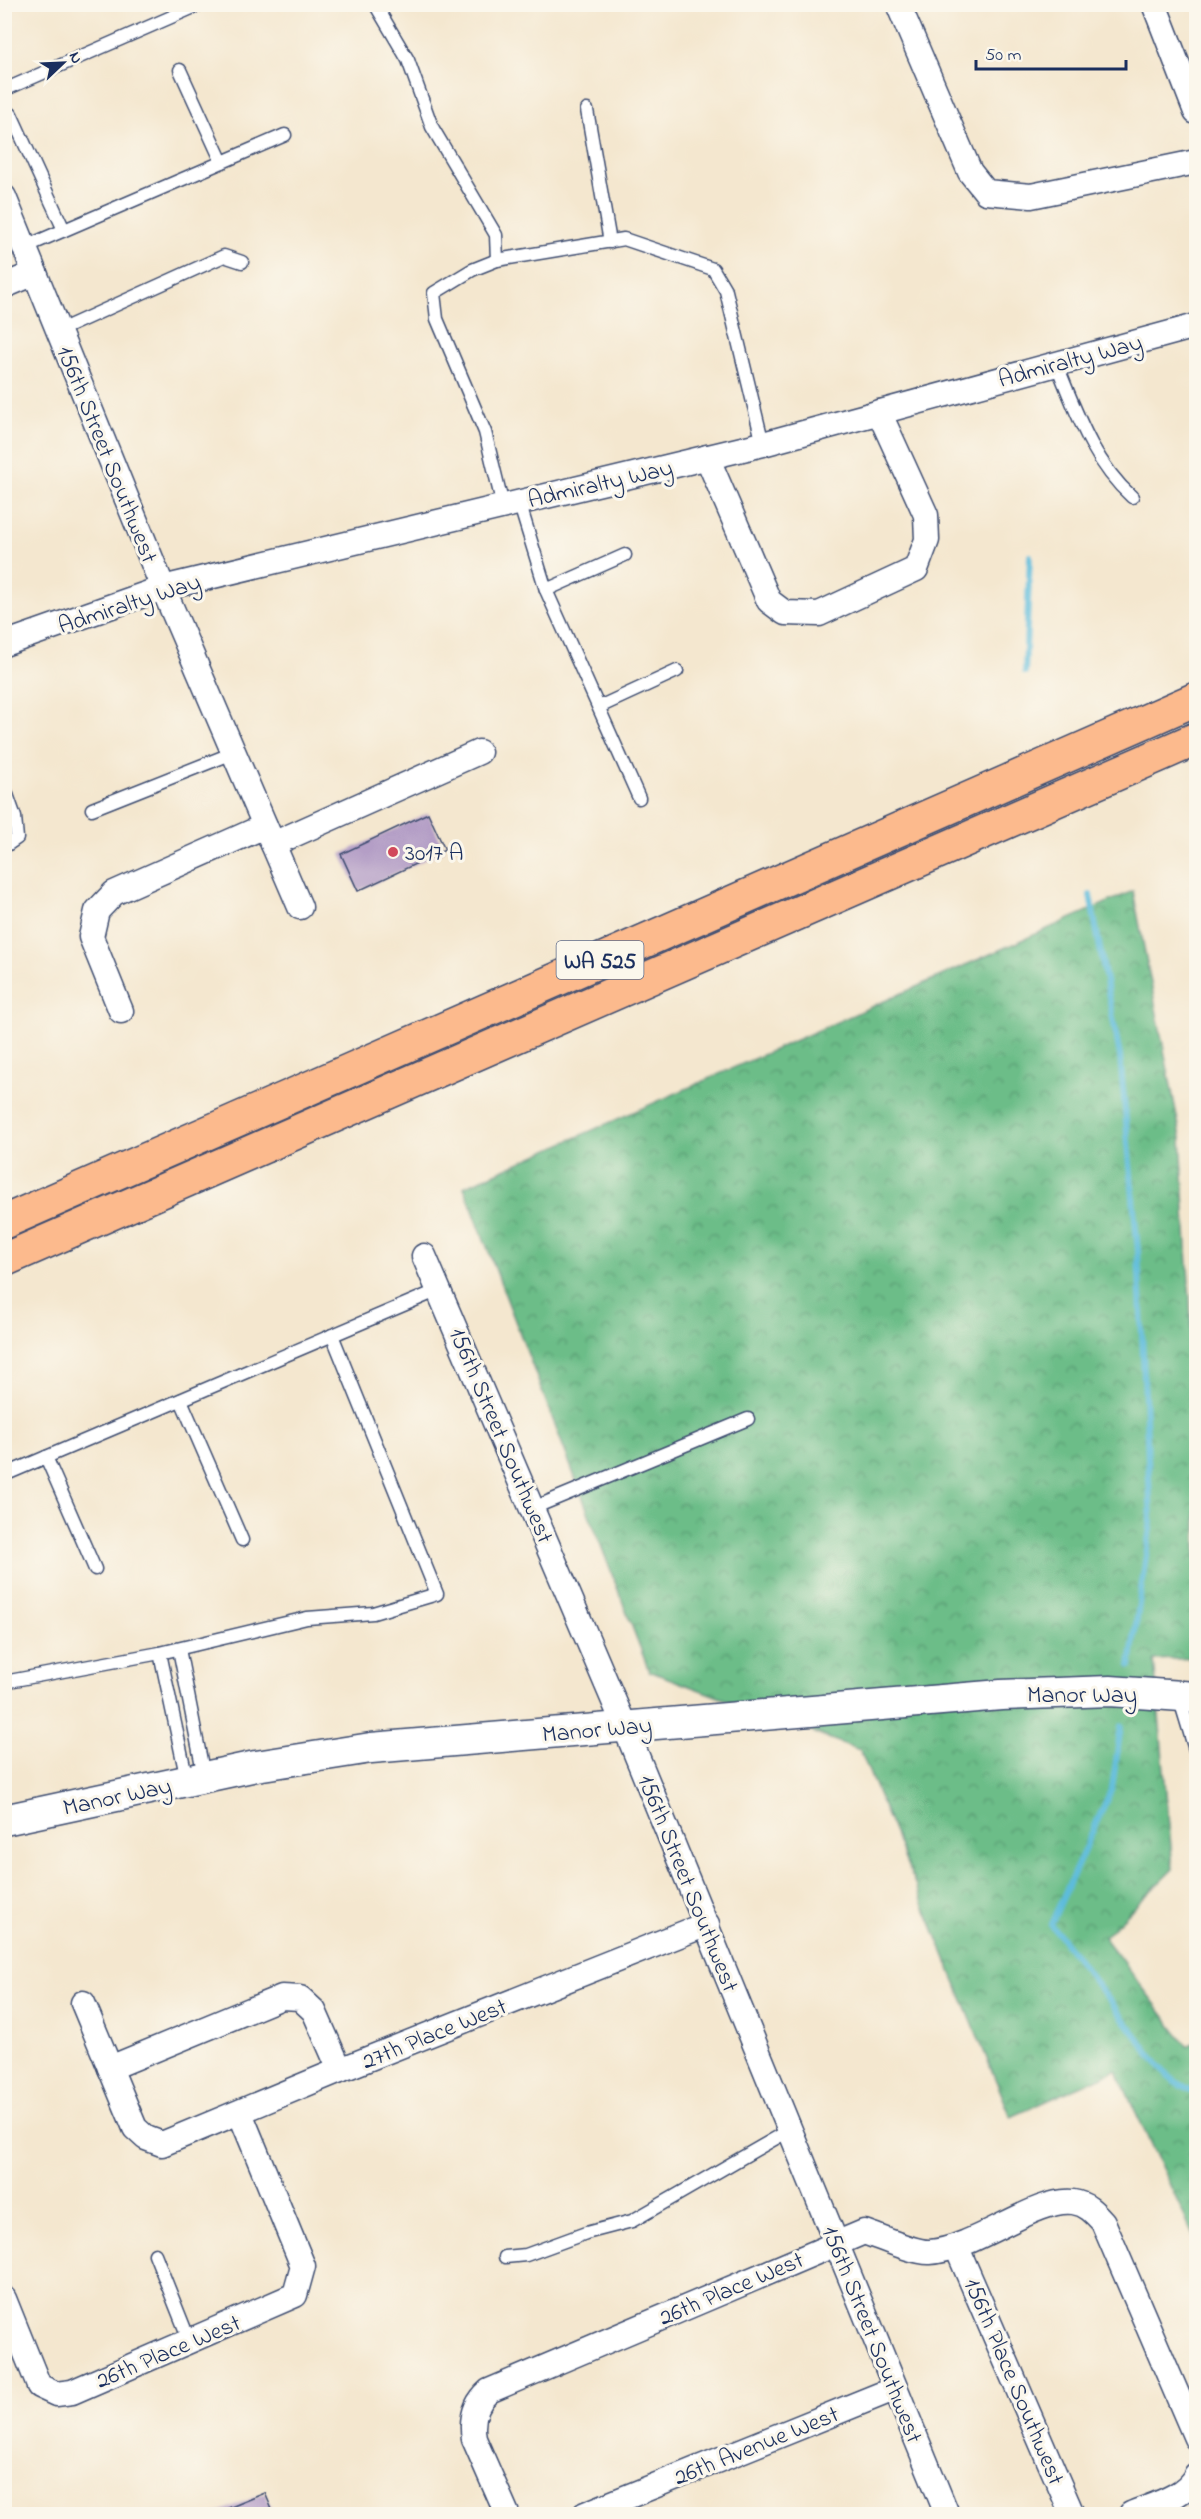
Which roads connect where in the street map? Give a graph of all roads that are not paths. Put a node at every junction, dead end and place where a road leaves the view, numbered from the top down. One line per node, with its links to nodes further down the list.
1 (201, 4): 6 (lane)
2 (375, 4): 17 (lane)
3 (898, 4): 12 (street)
4 (1154, 4): 8 (street)
5 (180, 70): 11 (lane)
6 (4, 90)
7 (587, 110): 15 (lane)
8 (1197, 112)
9 (11, 114): 14 (lane)
10 (285, 135): 11 (lane)
11 (222, 162): 14 (lane)
12 (1197, 162)
13 (4, 197): 16 (street, 156th Street Southwest)
14 (64, 230): 16 (lane)
15 (610, 242): 17 (lane); 25 (lane)
16 (25, 247): 19 (street, 156th Street Southwest)
17 (497, 260): 28 (lane)
18 (242, 261): 22 (lane)
19 (35, 273): 20 (street); 22 (street, 156th Street Southwest)
20 (4, 286)
21 (1197, 326): 23 (street, Admiralty Way)
22 (58, 331): 30 (street, 156th Street Southwest)
23 (1056, 363): 24 (street, Admiralty Way); 27 (lane)
24 (879, 412): 25 (street, Admiralty Way); 26 (street)
25 (763, 444): 26 (street, Admiralty Way)
26 (707, 457): 28 (street, Admiralty Way)
27 (1132, 497)
28 (511, 504): 30 (street, Admiralty Way); 31 (lane)
29 (625, 555): 31 (lane)
30 (163, 588): 32 (street, Admiralty Way); 38 (street, 156th Street Southwest)
31 (546, 590): 35 (lane)
32 (4, 644)
33 (677, 671): 35 (lane)
34 (1197, 699): 46 (highway, WA 525)
35 (599, 707): 40 (lane)
36 (1197, 739): 48 (highway, WA 525)
37 (479, 752): 42 (street)
38 (233, 753): 41 (lane); 42 (street, 156th Street Southwest)
39 (4, 786): 43 (lane)
40 (639, 798)
41 (92, 809)
42 (269, 835): 44 (street, 156th Street Southwest); 45 (street)
43 (4, 848)
44 (300, 907)
45 (121, 1011)
46 (4, 1222)
47 (424, 1256): 49 (street, 156th Street Southwest)
48 (4, 1260)
49 (441, 1289): 50 (lane); 55 (street, 156th Street Southwest)
50 (332, 1335): 51 (lane); 58 (lane)
51 (181, 1400): 53 (lane); 56 (lane)
52 (748, 1419): 55 (lane)
53 (46, 1457): 54 (lane); 57 (lane)
54 (4, 1475)
55 (533, 1508): 62 (street, 156th Street Southwest)
56 (242, 1540)
57 (95, 1569)
58 (179, 1649): 59 (lane); 64 (lane)
59 (160, 1653): 60 (lane); 64 (lane)
60 (4, 1682)
61 (1188, 1696): 62 (street, Manor Way); 63 (lane)
62 (625, 1727): 64 (street, Manor Way); 66 (street, 156th Street Southwest)
63 (1197, 1753)
64 (195, 1778): 65 (street, Manor Way)
65 (4, 1820)
66 (707, 1924): 69 (street, 27th Place West); 71 (street, 156th Street Southwest)
67 (83, 2003): 68 (street)
68 (110, 2068): 69 (street); 70 (street, 27th Place West)
69 (340, 2070): 70 (street, 27th Place West)
70 (240, 2113): 77 (street, 26th Place West)
71 (790, 2130): 72 (street, 156th Street Southwest); 75 (lane)
72 (836, 2243): 73 (street, 26th Place West); 78 (street, 156th Street Southwest); 81 (street, 26th Place West)
73 (957, 2248): 79 (street, 26th Place West); 84 (street, 156th Place Southwest)
74 (155, 2254): 77 (lane)
75 (505, 2257)
76 (4, 2299): 77 (street, 26th Place West)
77 (190, 2342)
78 (894, 2389): 82 (street, 26th Avenue West); 83 (street, 156th Street Southwest)
79 (1197, 2438)
80 (1197, 2475): 85 (street)
81 (507, 2514)
82 (585, 2514)
83 (947, 2514)
84 (1072, 2514)
85 (1131, 2514)

